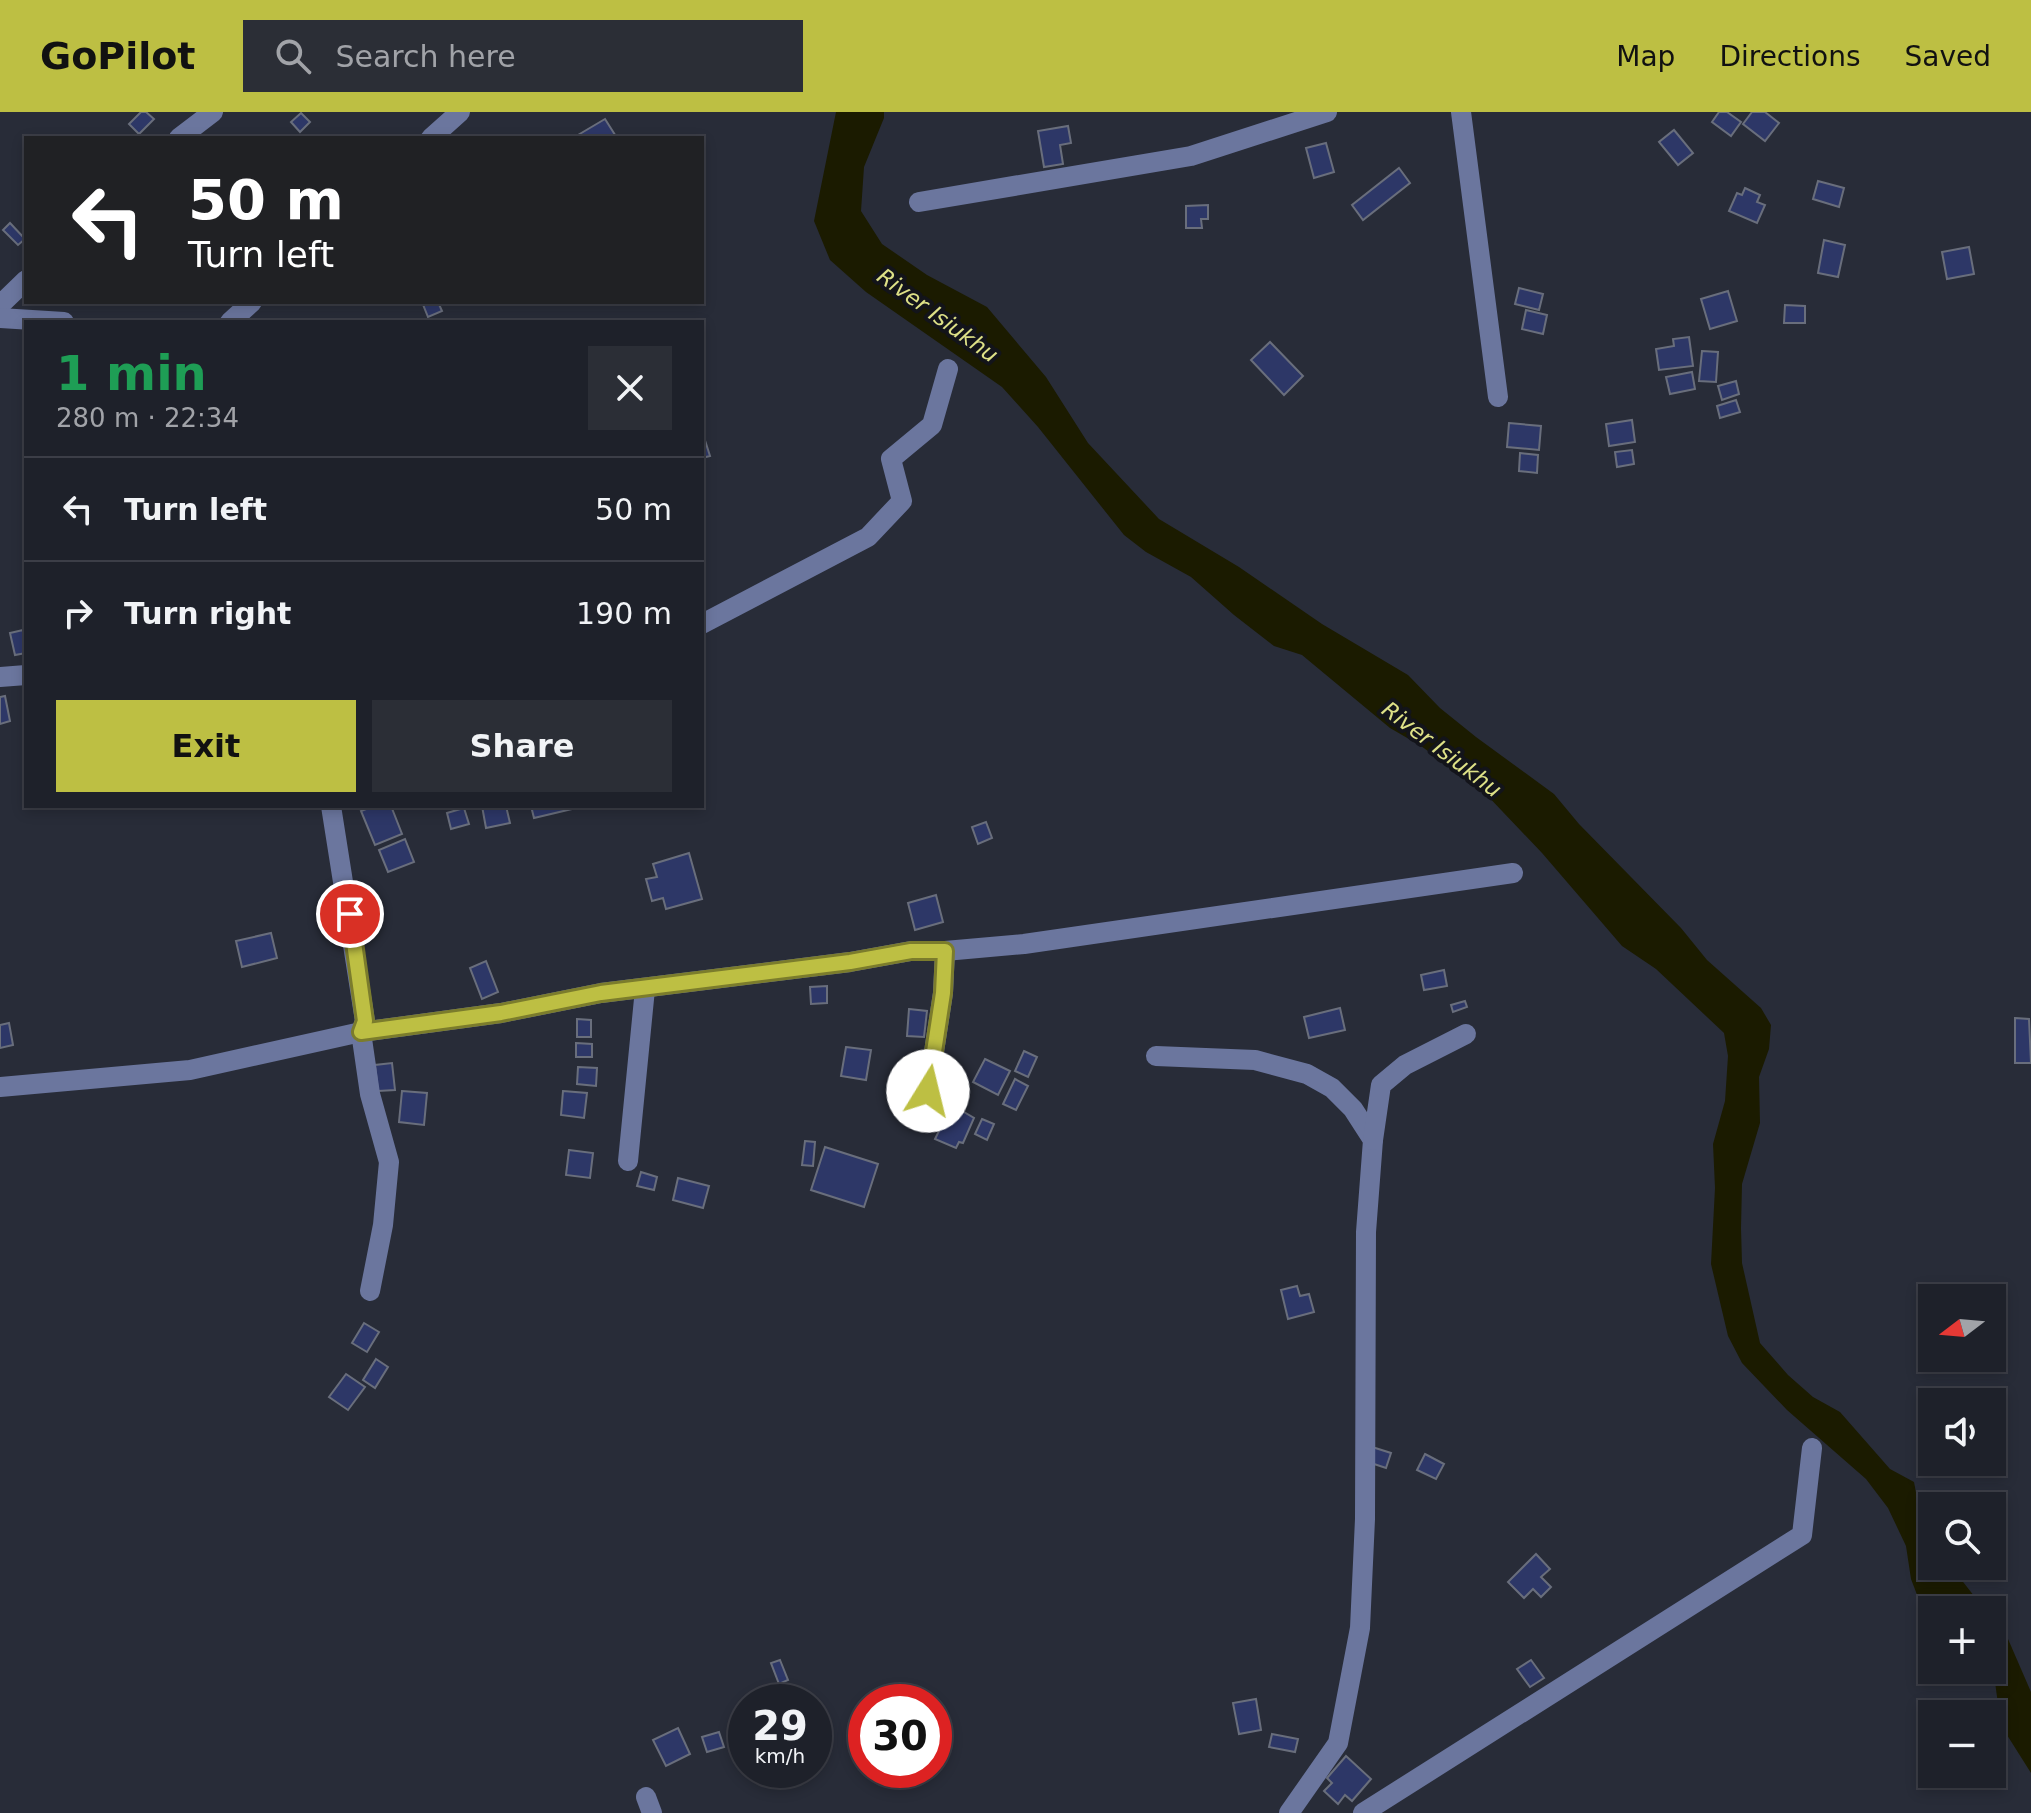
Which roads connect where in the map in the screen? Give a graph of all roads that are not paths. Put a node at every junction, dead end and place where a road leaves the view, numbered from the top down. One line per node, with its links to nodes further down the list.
1 (213, 112): 5 (street)
2 (460, 112): 6 (street)
3 (1327, 112): 7 (street)
4 (1461, 112): 15 (street)
5 (182, 136)
6 (433, 136)
7 (919, 202)
8 (24, 282): 10 (street)
9 (250, 304): 13 (street)
10 (0, 305)
11 (0, 318): 12 (street)
12 (32, 320)
13 (232, 320)
14 (948, 369): 16 (street)
15 (1498, 397)
16 (704, 623)
17 (24, 675): 18 (street)
18 (0, 677)
19 (331, 808): 23 (street)
20 (1513, 873): 21 (street)
21 (945, 951): 22 (street); 27 (street)
22 (645, 989): 23 (street); 29 (street)
23 (361, 1032): 26 (street); 30 (street)
24 (1466, 1034): 28 (street)
25 (1156, 1056): 28 (street)
26 (0, 1087)
27 (928, 1091)
28 (1373, 1140): 32 (street)
29 (628, 1161)
30 (370, 1291)
31 (1812, 1448): 33 (street)
32 (1289, 1813)
33 (1363, 1813)

